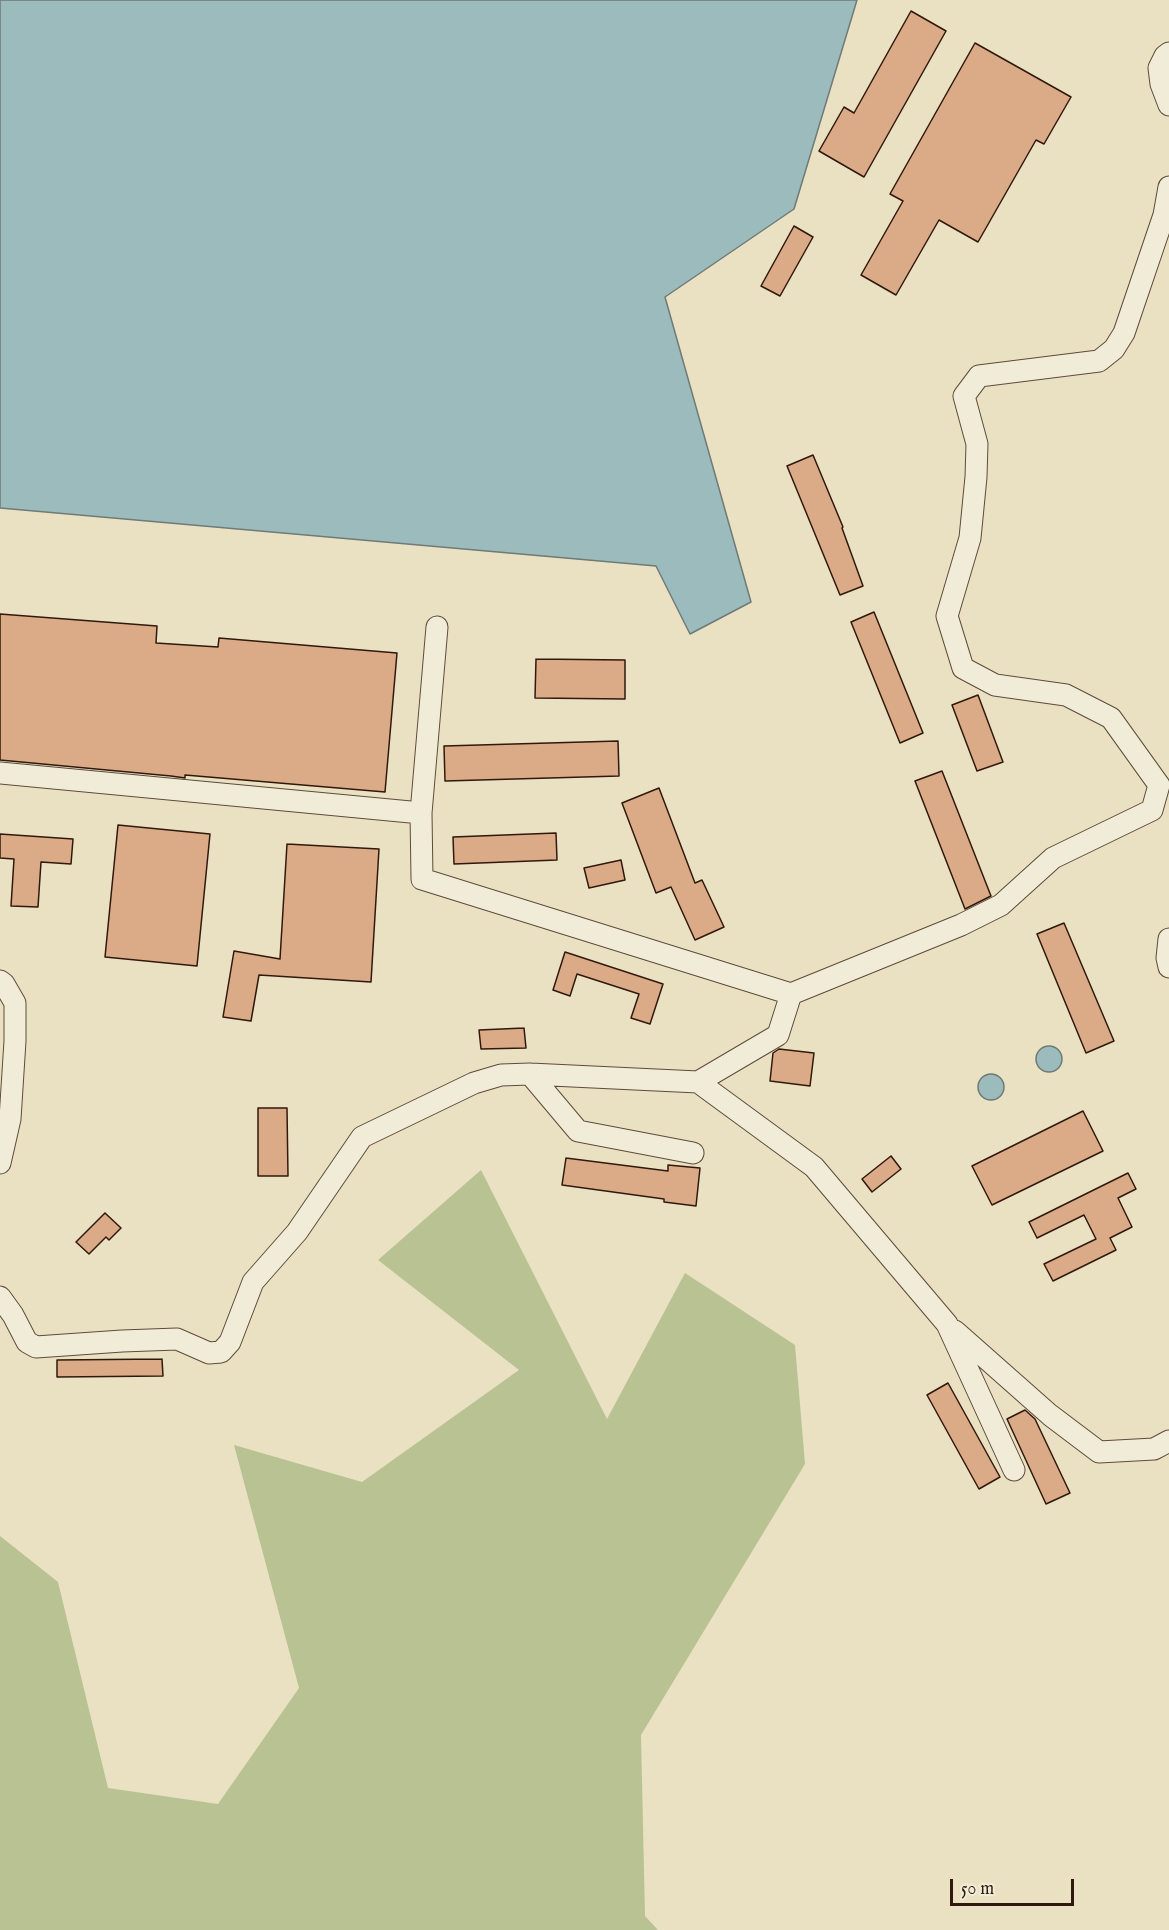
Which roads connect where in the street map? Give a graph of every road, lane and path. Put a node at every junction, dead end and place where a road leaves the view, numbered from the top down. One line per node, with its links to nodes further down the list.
1 (1169, 53): 2 (street)
2 (1169, 105)
3 (1169, 187): 6 (street)
4 (438, 627): 7 (street)
5 (0, 773): 7 (street)
6 (1164, 788): 11 (street)
7 (421, 813): 11 (street)
8 (1169, 939): 9 (street)
9 (1169, 967)
10 (0, 981): 15 (street)
11 (791, 994): 13 (street)
12 (530, 1074): 13 (street); 14 (street); 16 (street)
13 (698, 1082): 17 (street)
14 (693, 1153)
15 (0, 1163)
16 (0, 1296)
17 (947, 1324): 18 (street); 19 (street)
18 (1169, 1441)
19 (1014, 1470)

